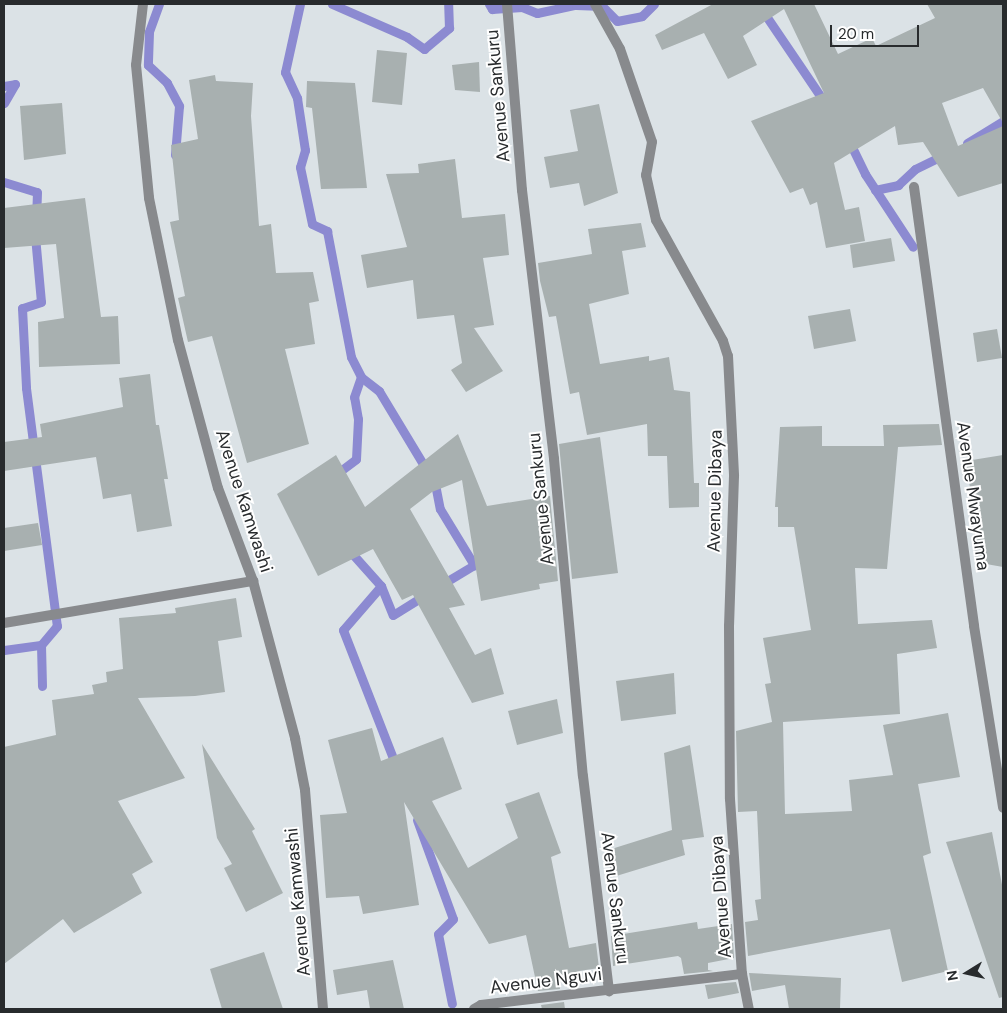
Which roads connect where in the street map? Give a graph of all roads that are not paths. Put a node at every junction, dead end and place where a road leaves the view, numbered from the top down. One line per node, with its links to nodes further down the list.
1 (143, 4): 5 (street, Avenue Kamwashi)
2 (507, 4): 9 (street, Avenue Sankuru)
3 (596, 4): 8 (street, Avenue Dibaya)
4 (914, 186): 7 (street, Avenue Mwayuma)
5 (253, 581): 6 (street); 10 (street, Avenue Kamwashi)
6 (4, 624)
7 (1003, 808)
8 (742, 974): 9 (street, Avenue Nguvi); 12 (street, Avenue Dibaya)
9 (609, 990): 11 (street, Avenue Nguvi)
10 (323, 1009)
11 (474, 1009)
12 (749, 1009)

